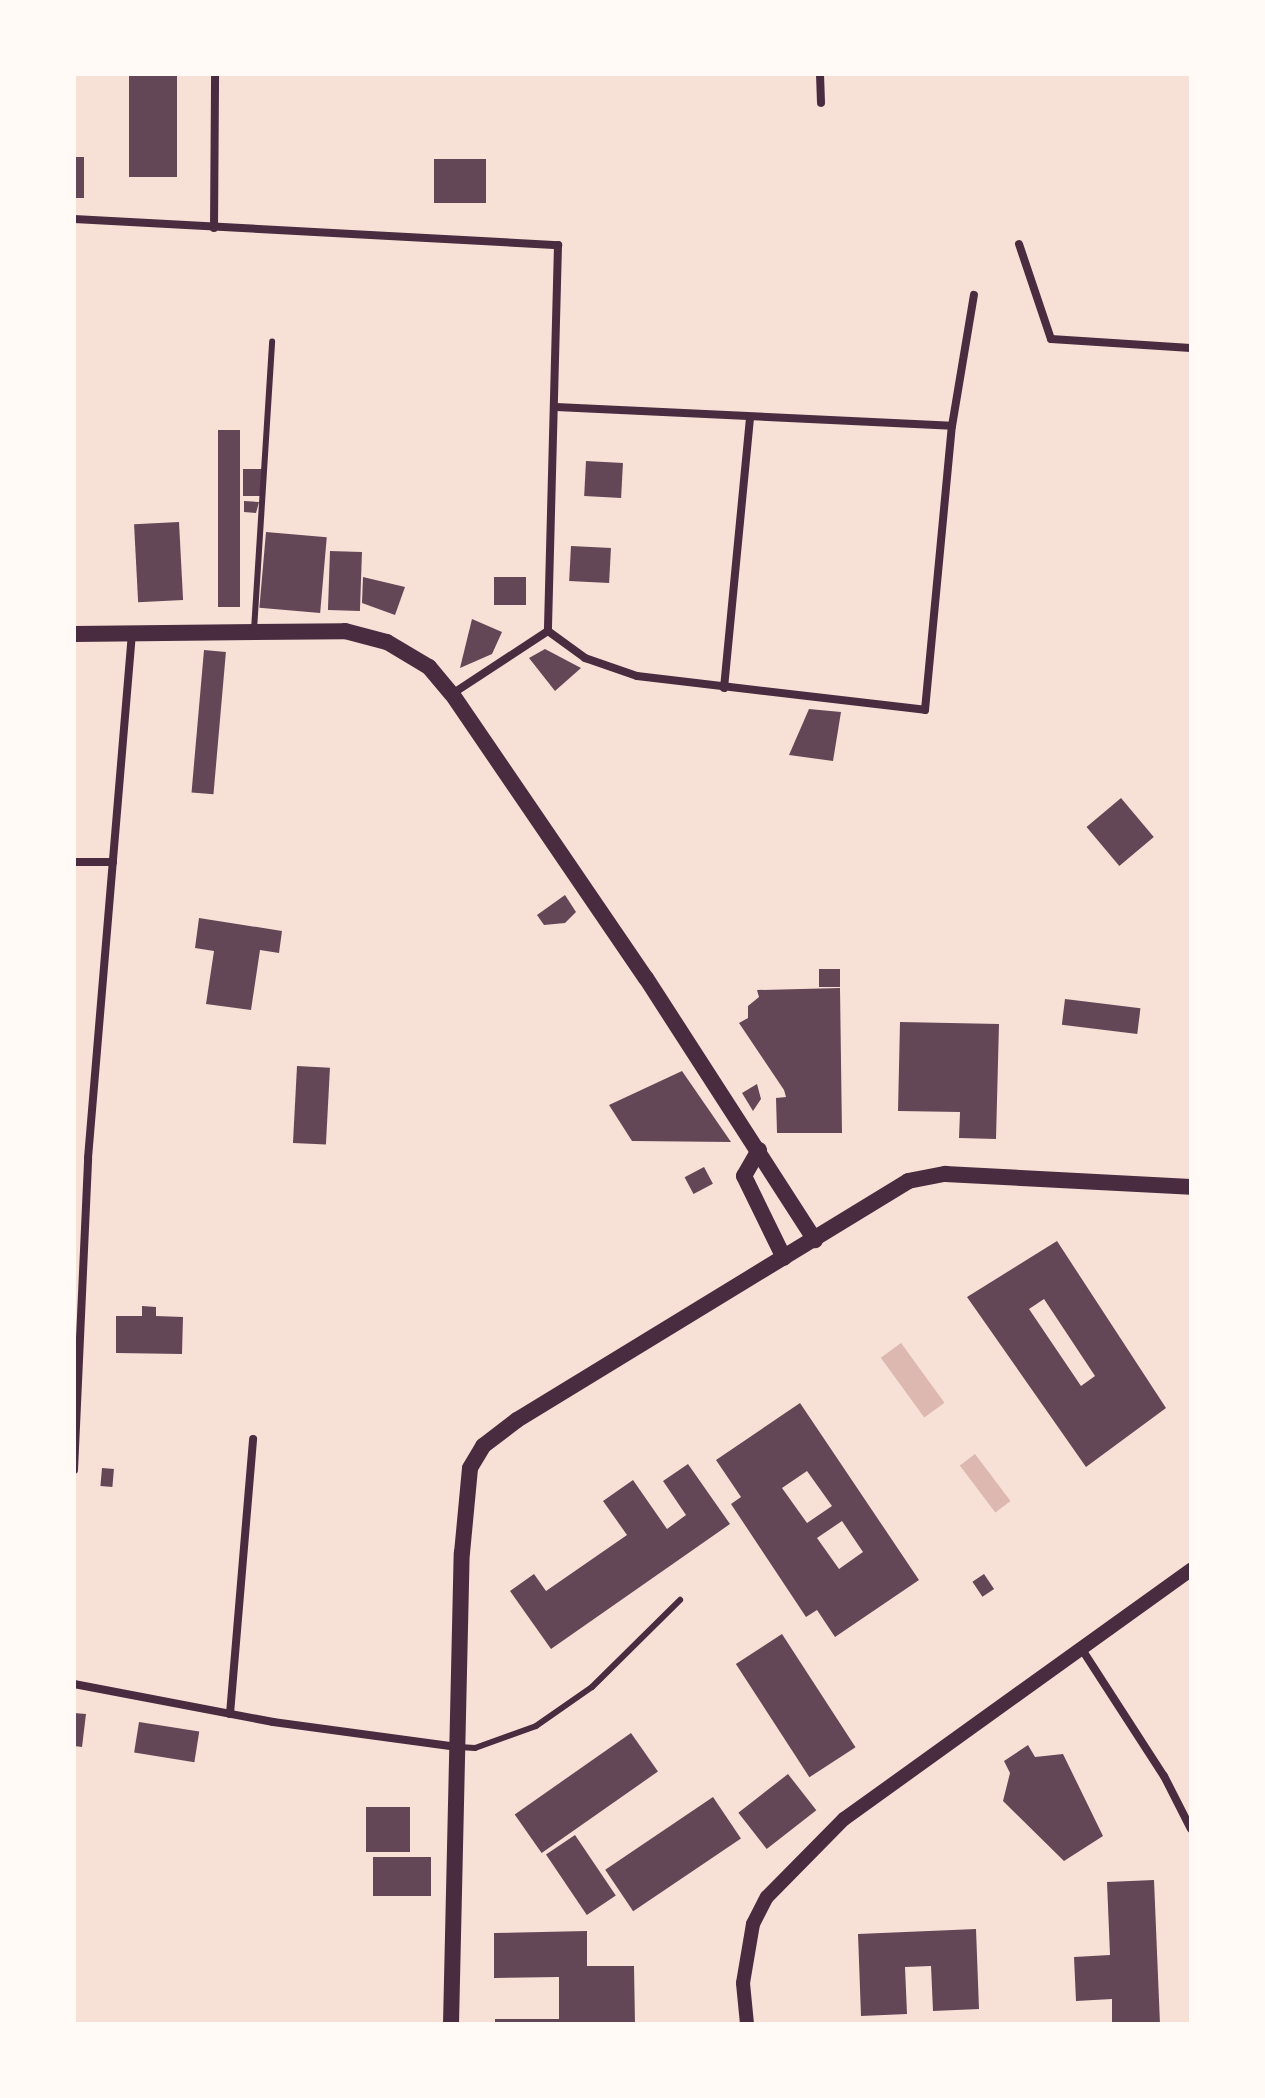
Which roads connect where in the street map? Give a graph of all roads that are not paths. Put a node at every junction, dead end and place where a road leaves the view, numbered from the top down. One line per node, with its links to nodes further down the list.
1 (215, 74): 5 (street)
2 (820, 74): 3 (street)
3 (821, 103)
4 (74, 219): 5 (street)
5 (214, 228): 10 (street)
6 (1019, 244): 9 (street)
7 (974, 295): 12 (street)
8 (272, 342): 13 (lane)
9 (1191, 348)
10 (556, 407): 11 (street); 14 (street)
11 (750, 417): 12 (street); 17 (street)
12 (952, 426): 17 (street)
13 (254, 630): 15 (main road); 18 (main road)
14 (548, 631): 17 (street); 18 (street)
15 (132, 632): 16 (main road); 20 (street)
16 (74, 634)
17 (724, 688)
18 (452, 694): 21 (main road)
19 (74, 862): 20 (street)
20 (113, 862): 26 (street)
21 (759, 1150): 23 (main road); 24 (main road)
22 (1191, 1187): 23 (main road)
23 (815, 1240): 24 (main road)
24 (784, 1258): 32 (main road)
25 (253, 1439): 31 (street)
26 (74, 1466)
27 (1191, 1570): 29 (street)
28 (680, 1600): 32 (lane)
29 (1083, 1651): 33 (street); 35 (street)
30 (74, 1684): 31 (street)
31 (230, 1714): 32 (street)
32 (459, 1747): 34 (main road)
33 (1191, 1829)
34 (451, 2024)
35 (747, 2024)

